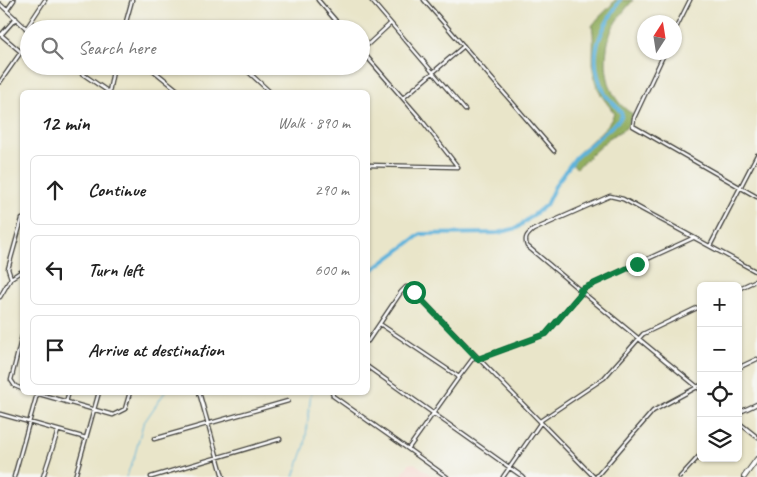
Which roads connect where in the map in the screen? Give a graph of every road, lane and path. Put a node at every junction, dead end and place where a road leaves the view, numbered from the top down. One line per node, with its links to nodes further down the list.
1 (14, 0): 9 (street)
2 (45, 0): 12 (street)
3 (132, 0): 13 (street)
4 (318, 0): 14 (street)
5 (371, 0): 16 (street)
6 (424, 0): 19 (street)
7 (690, 0): 10 (street)
8 (0, 4): 9 (street)
9 (6, 10): 11 (street)
10 (682, 16)
11 (16, 18): 15 (street); 17 (street)
12 (31, 20)
13 (126, 20)
14 (335, 20)
15 (20, 22)
16 (391, 24): 18 (street); 24 (street)
17 (1, 35): 20 (street)
18 (370, 42)
19 (464, 46): 24 (street); 36 (street)
20 (20, 51)
21 (20, 53): 29 (street)
22 (370, 60): 34 (street)
23 (661, 60): 39 (street)
24 (434, 72): 34 (street); 35 (street)
25 (84, 75): 30 (street)
26 (112, 75): 31 (street)
27 (159, 75): 32 (street)
28 (252, 75): 33 (street)
29 (0, 82)
30 (106, 90)
31 (109, 90)
32 (178, 90)
33 (268, 90)
34 (403, 98): 38 (street)
35 (465, 110)
36 (554, 151)
37 (757, 155): 39 (street)
38 (370, 165)
39 (741, 188): 40 (street); 43 (street)
40 (757, 197)
41 (20, 226): 46 (street)
42 (693, 238): 43 (street); 49 (street); 49 (street)
43 (710, 246): 45 (street)
44 (20, 272): 46 (street)
45 (757, 272)
46 (11, 278): 50 (street)
47 (757, 280): 48 (street)
48 (742, 287)
49 (581, 291): 54 (street); 57 (street)
50 (0, 297)
51 (697, 308): 54 (street)
52 (380, 324): 53 (street); 56 (street); 61 (street)
53 (370, 338)
54 (638, 338): 62 (street); 80 (street)
55 (20, 344): 63 (street)
56 (475, 356): 57 (street); 61 (street)
57 (478, 359): 80 (street)
58 (757, 359): 59 (street)
59 (742, 366)
60 (370, 368): 76 (street)
61 (459, 377): 76 (street)
62 (697, 387): 101 (street)
63 (20, 388)
64 (37, 395): 79 (street)
65 (41, 395): 72 (street)
66 (68, 395): 72 (street)
67 (98, 395): 74 (street)
68 (129, 395): 74 (street)
69 (201, 395): 81 (street)
70 (334, 395): 88 (street)
71 (288, 400): 81 (street)
72 (66, 402): 74 (street)
73 (757, 404): 75 (street)
74 (94, 410): 85 (street)
75 (742, 411)
76 (433, 413): 88 (street); 92 (street)
77 (1, 415): 78 (street); 79 (street)
78 (0, 421)
79 (29, 422): 83 (street); 93 (street)
80 (541, 422): 92 (street); 101 (street)
81 (208, 423): 86 (street); 89 (street)
82 (742, 425): 84 (street)
83 (58, 431): 85 (street); 94 (street)
84 (757, 437)
85 (86, 438): 95 (street)
86 (154, 439)
87 (280, 439): 89 (street)
88 (408, 449): 98 (street)
89 (217, 457): 96 (street); 97 (street)
90 (697, 458): 102 (street)
91 (757, 458): 103 (main road)
92 (510, 468): 99 (street); 100 (street)
93 (14, 477)
94 (43, 477)
95 (75, 477)
96 (151, 477)
97 (223, 477)
98 (447, 477)
99 (503, 477)
100 (523, 477)
101 (595, 477)
102 (680, 477)
103 (744, 477)

